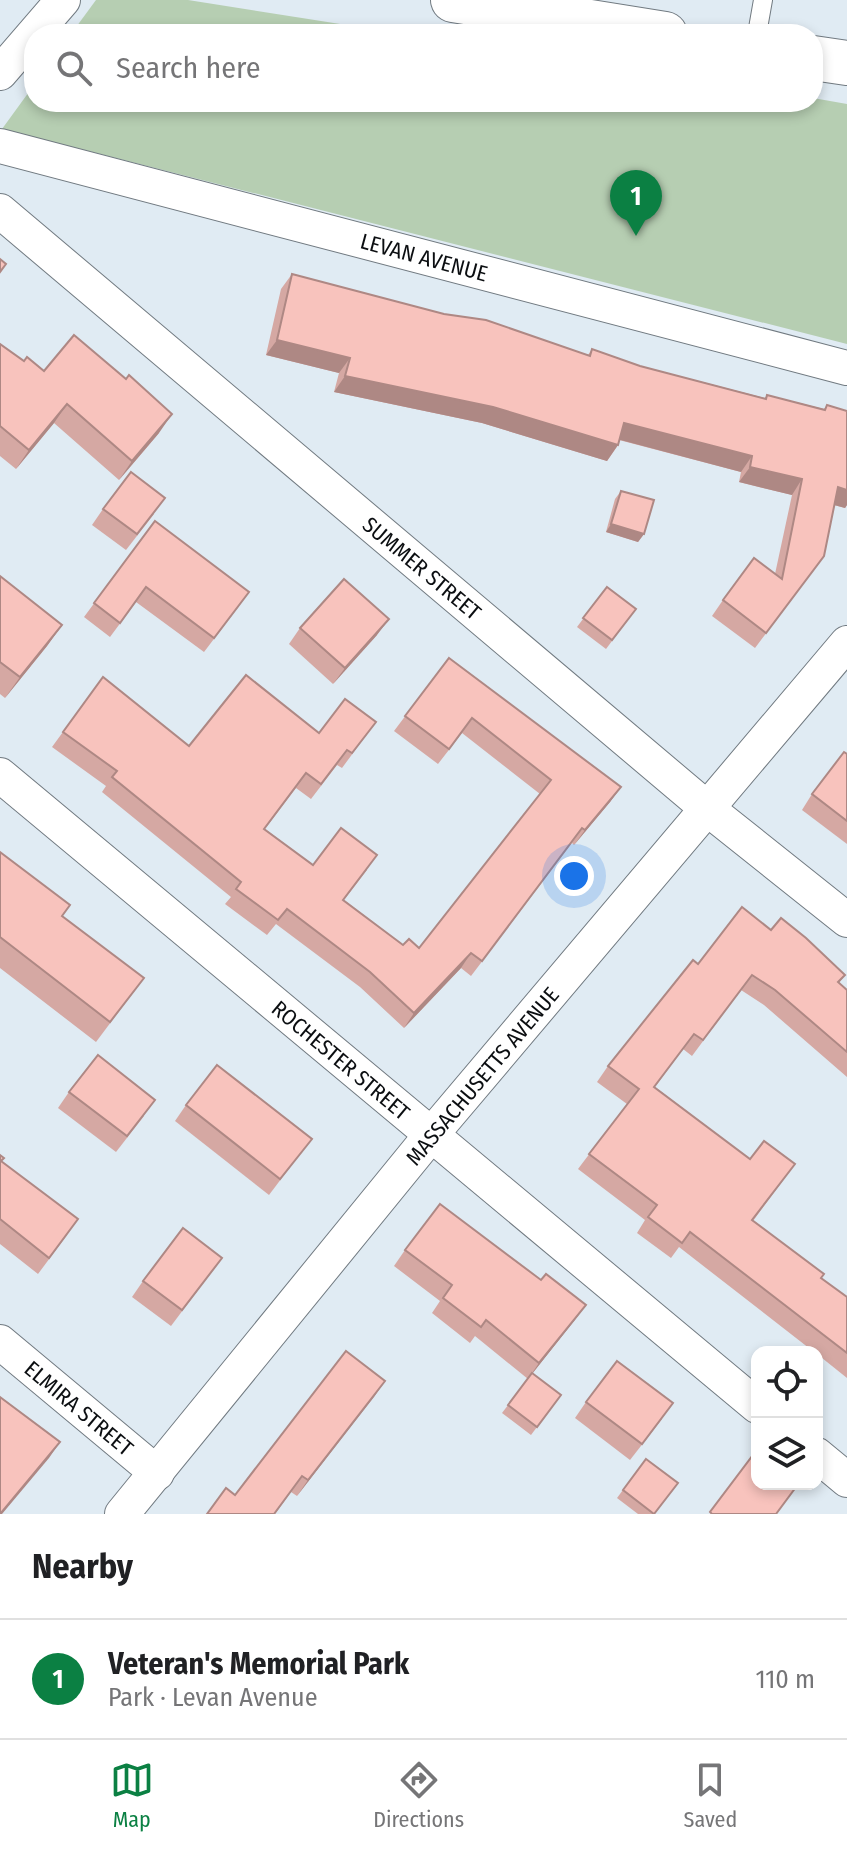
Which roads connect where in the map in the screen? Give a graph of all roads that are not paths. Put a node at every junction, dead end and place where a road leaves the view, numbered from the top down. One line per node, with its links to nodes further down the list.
1 (63, 0): 4 (street)
2 (453, 0): 5 (highway)
3 (763, 0): 6 (lane)
4 (42, 24)
5 (603, 24)
6 (759, 24)
7 (24, 44): 10 (street)
8 (823, 59): 9 (highway)
9 (847, 63)
10 (1, 70)
11 (0, 146): 13 (street, LEVAN AVENUE)
12 (0, 211): 16 (street, SUMMER STREET)
13 (847, 368)
14 (847, 643): 16 (street, MASSACHUSETTS AVENUE)
15 (0, 775): 18 (street, ROCHESTER STREET)
16 (709, 810): 17 (street, SUMMER STREET); 18 (street, MASSACHUSETTS AVENUE)
17 (847, 920)
18 (431, 1135): 20 (street, ROCHESTER STREET); 22 (street, MASSACHUSETTS AVENUE)
19 (0, 1342): 22 (street, ELMIRA STREET)
20 (751, 1401)
21 (823, 1460): 23 (street)
22 (157, 1473): 24 (street, MASSACHUSETTS AVENUE)
23 (847, 1480)
24 (122, 1514)

